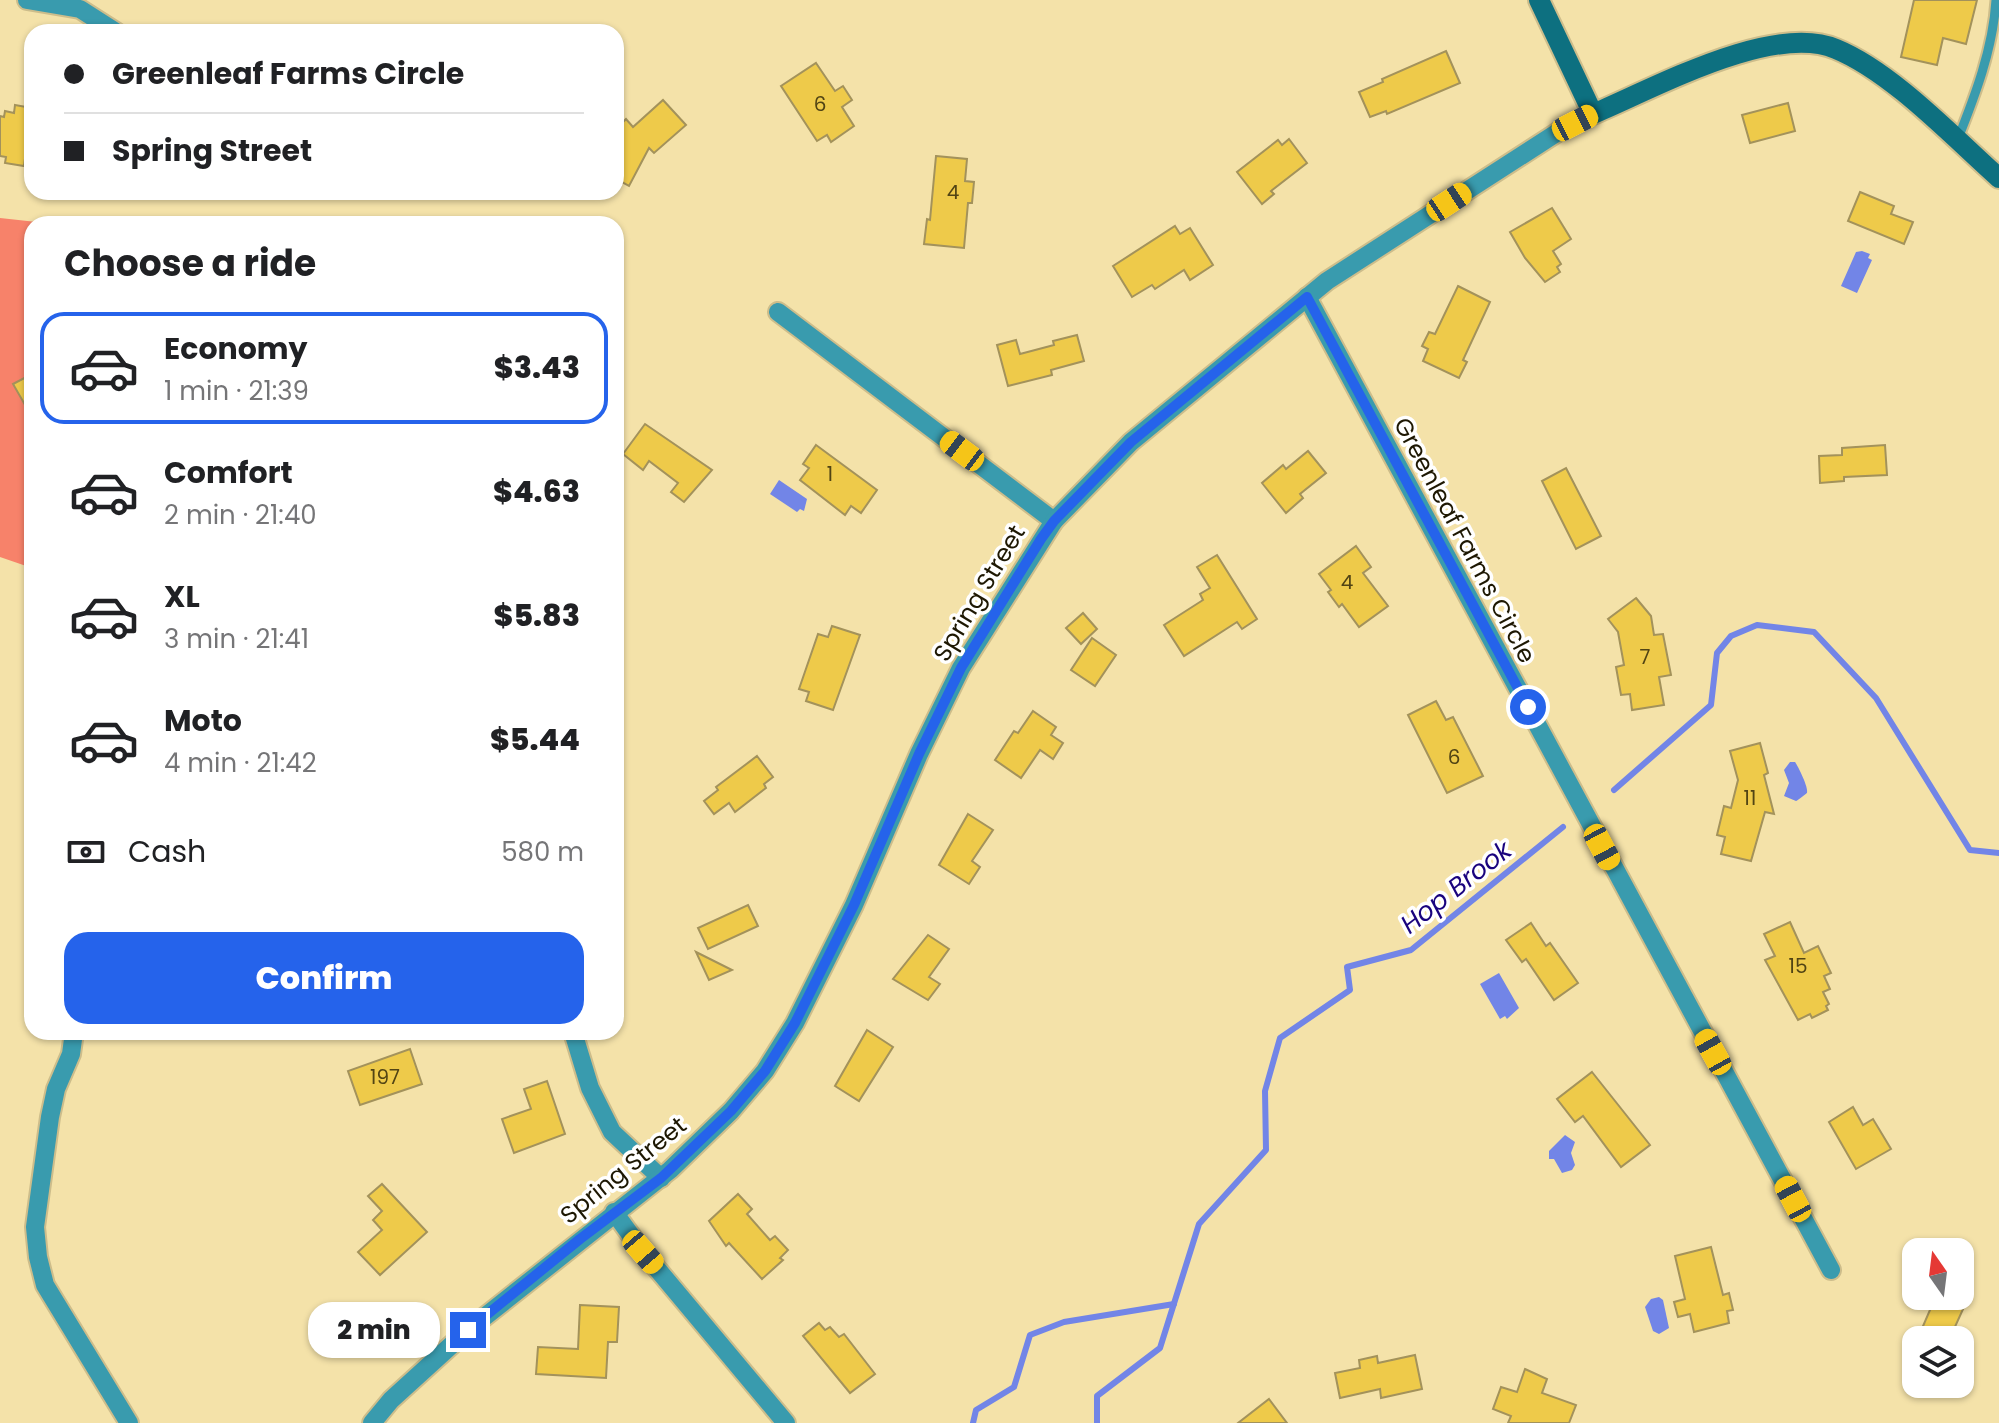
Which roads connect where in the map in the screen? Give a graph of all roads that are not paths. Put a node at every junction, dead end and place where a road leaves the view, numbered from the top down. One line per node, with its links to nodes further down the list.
1 (27, 0): 4 (street)
2 (1539, 0): 5 (street)
3 (1996, 0): 6 (lane)
4 (103, 24)
5 (1593, 114): 6 (street, Spring Street); 8 (street, Spring Street)
6 (1957, 141): 7 (street, Spring Street)
7 (1999, 178)
8 (1307, 297): 10 (street, Spring Street); 15 (street, Greenleaf Farms Circle)
9 (778, 312): 10 (street)
10 (1054, 521): 13 (street, Spring Street)
11 (73, 1040): 16 (street)
12 (575, 1040): 13 (street)
13 (661, 1178): 14 (street, Spring Street)
14 (614, 1212): 17 (street, Spring Street); 18 (street)
15 (1831, 1270)
16 (129, 1423)
17 (372, 1423)
18 (786, 1423)

